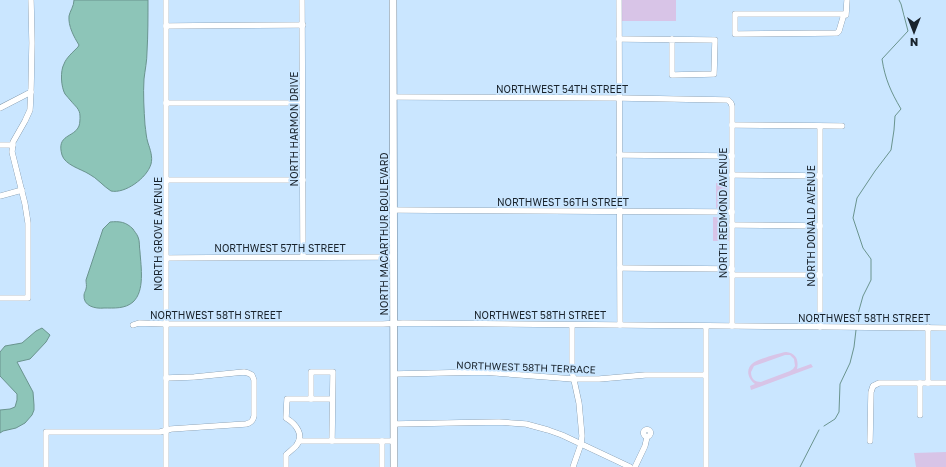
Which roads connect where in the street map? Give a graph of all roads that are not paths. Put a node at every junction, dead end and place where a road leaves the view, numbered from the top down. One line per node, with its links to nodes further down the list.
1 (31, 0): 12 (street)
2 (166, 0): 9 (street, NORTH GROVE AVENUE)
3 (302, 0): 8 (street, NORTH HARMON DRIVE)
4 (393, 0): 13 (main road, NORTH MACARTHUR BOULEVARD)
5 (619, 0): 10 (street)
6 (847, 0): 7 (street)
7 (844, 14): 7 (street)
8 (302, 25): 9 (street); 17 (street, NORTH HARMON DRIVE)
9 (166, 26): 16 (street, NORTH GROVE AVENUE)
10 (619, 39): 11 (street); 14 (street)
11 (672, 39): 11 (street)
12 (31, 92): 18 (street); 23 (street)
13 (393, 97): 14 (street, NORTHWEST 54TH STREET); 32 (main road, NORTH MACARTHUR BOULEVARD)
14 (620, 98): 15 (street, NORTHWEST 54TH STREET); 24 (street)
15 (730, 101): 19 (street, NORTH REDMOND AVENUE)
16 (166, 103): 17 (street); 28 (street, NORTH GROVE AVENUE)
17 (302, 103): 29 (street, NORTH HARMON DRIVE)
18 (0, 108)
19 (732, 125): 20 (street); 25 (street, NORTH REDMOND AVENUE)
20 (820, 126): 21 (street); 27 (street, NORTH DONALD AVENUE)
21 (842, 126)
22 (0, 145): 23 (street)
23 (13, 145): 30 (street)
24 (620, 155): 25 (street); 33 (street)
25 (732, 156): 26 (street, NORTH REDMOND AVENUE)
26 (732, 175): 27 (street); 34 (street, NORTH REDMOND AVENUE)
27 (820, 176): 36 (street, NORTH DONALD AVENUE)
28 (166, 180): 29 (street); 39 (street, NORTH GROVE AVENUE)
29 (303, 180): 37 (street, NORTH HARMON DRIVE)
30 (22, 190): 31 (street); 43 (street)
31 (0, 196)
32 (394, 210): 33 (street, NORTHWEST 56TH STREET); 38 (main road, NORTH MACARTHUR BOULEVARD)
33 (620, 212): 34 (street, NORTHWEST 56TH STREET); 40 (street)
34 (732, 212): 35 (street, NORTH REDMOND AVENUE)
35 (732, 225): 36 (street); 41 (street, NORTH REDMOND AVENUE)
36 (820, 226): 42 (street, NORTH DONALD AVENUE)
37 (303, 257): 38 (street, NORTHWEST 57TH STREET); 39 (street, NORTHWEST 57TH STREET)
38 (394, 257): 45 (main road, NORTH MACARTHUR BOULEVARD)
39 (167, 258): 44 (street, NORTH GROVE AVENUE)
40 (620, 268): 41 (street); 48 (street)
41 (732, 272): 42 (street); 50 (street, NORTH REDMOND AVENUE)
42 (820, 275): 51 (street, NORTH DONALD AVENUE)
43 (0, 298)
44 (166, 324): 45 (street, NORTHWEST 58TH STREET); 46 (street, NORTHWEST 58TH STREET); 56 (street, NORTH GROVE AVENUE)
45 (394, 324): 47 (street, NORTHWEST 58TH STREET); 54 (main road, NORTH MACARTHUR BOULEVARD)
46 (133, 325)
47 (572, 325): 48 (street, NORTHWEST 58TH STREET); 57 (street)
48 (620, 325): 49 (street, NORTHWEST 58TH STREET)
49 (706, 326): 50 (street, NORTHWEST 58TH STREET); 55 (street)
50 (732, 326): 51 (street, NORTHWEST 58TH STREET)
51 (820, 327): 52 (street, NORTHWEST 58TH STREET)
52 (928, 327): 53 (street, NORTHWEST 58TH STREET); 59 (street)
53 (946, 328)
54 (394, 374): 57 (street, NORTHWEST 58TH TERRACE); 64 (main road, NORTH MACARTHUR BOULEVARD)
55 (705, 375): 57 (street, NORTHWEST 58TH TERRACE); 81 (street)
56 (166, 378): 65 (street, NORTH GROVE AVENUE); 65 (street)
57 (573, 379): 72 (street)
58 (920, 383): 59 (street); 63 (street); 71 (street)
59 (928, 383): 60 (street)
60 (946, 383)
61 (311, 398): 62 (street); 62 (street); 67 (street)
62 (332, 398): 68 (street)
63 (920, 415)
64 (394, 424): 70 (main road, NORTH MACARTHUR BOULEVARD); 72 (street)
65 (166, 430): 73 (street); 74 (street, NORTH GROVE AVENUE)
66 (647, 436): 80 (street)
67 (299, 441): 68 (street); 75 (street)
68 (332, 441): 69 (street)
69 (382, 441): 70 (street); 76 (street)
70 (394, 441): 77 (main road, NORTH MACARTHUR BOULEVARD)
71 (870, 441)
72 (581, 444): 78 (street); 79 (street)
73 (46, 467)
74 (166, 467)
75 (286, 467)
76 (382, 467)
77 (394, 467)
78 (574, 467)
79 (630, 467)
80 (636, 467)
81 (706, 467)

